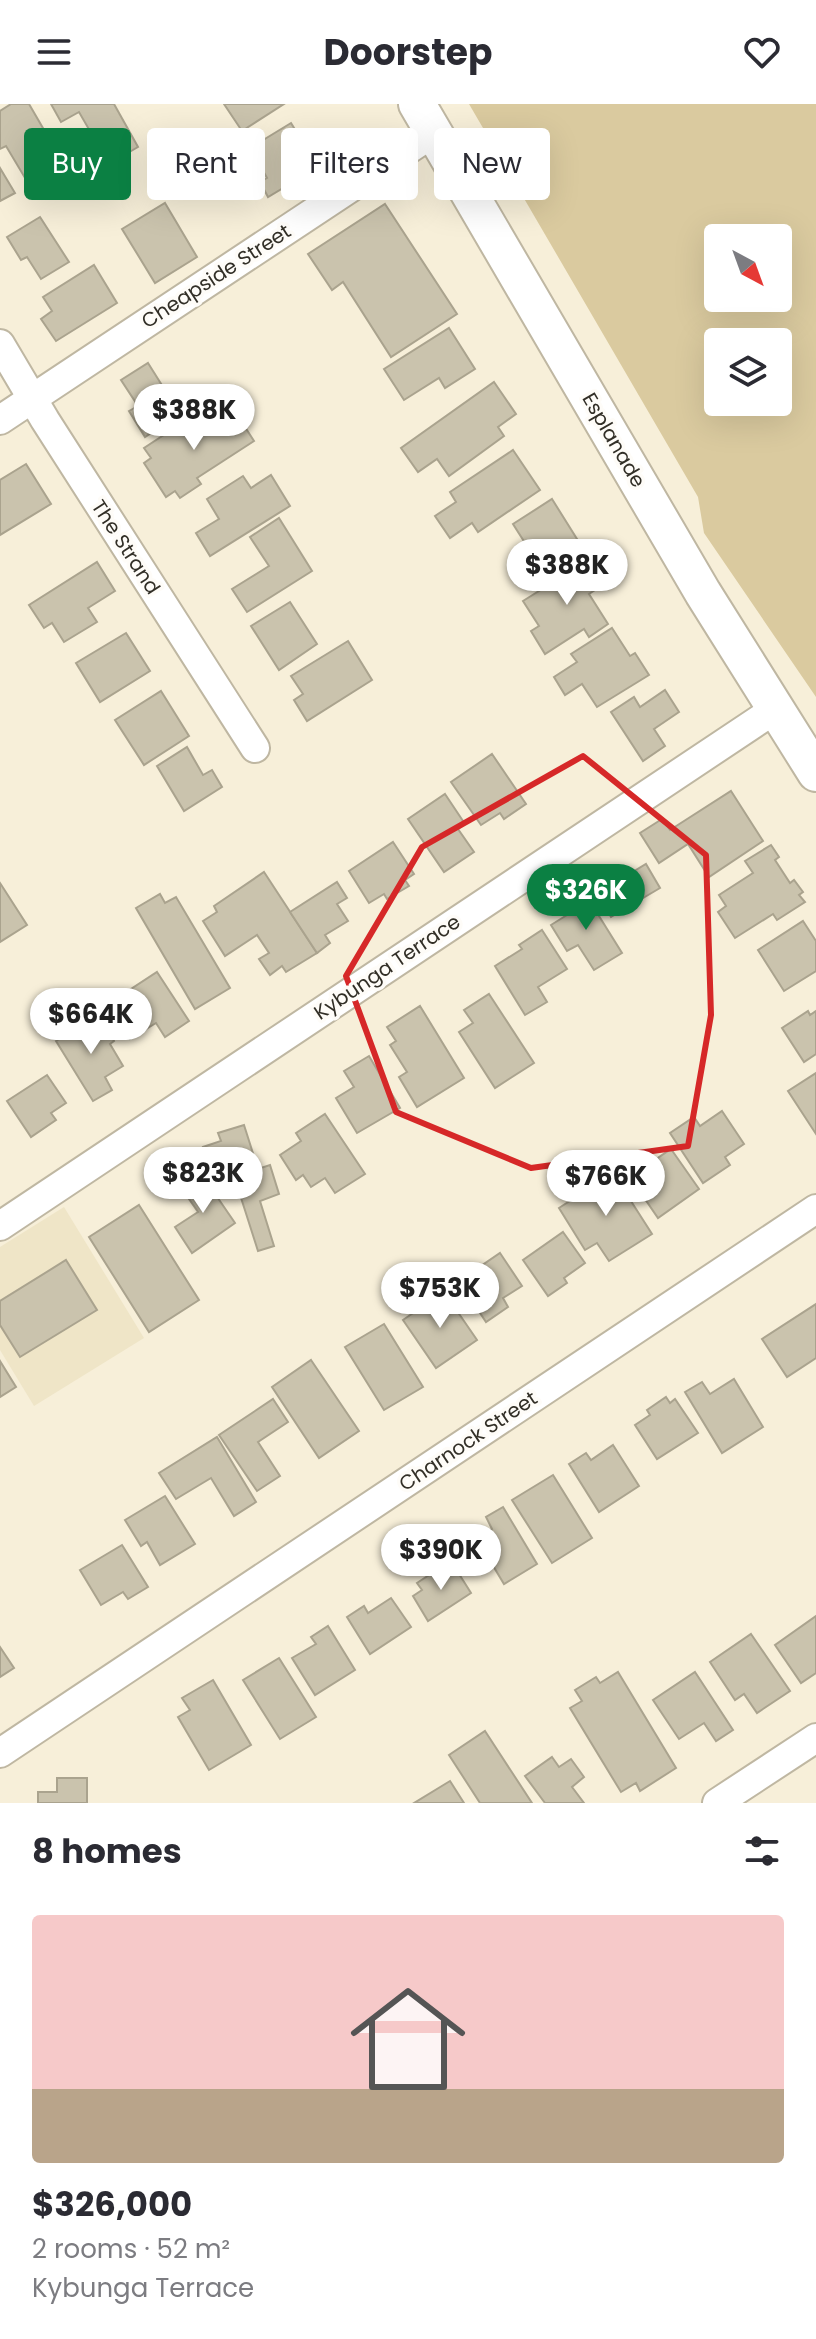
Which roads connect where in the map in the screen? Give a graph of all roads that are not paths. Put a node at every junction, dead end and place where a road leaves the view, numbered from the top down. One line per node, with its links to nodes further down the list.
1 (425, 118): 3 (street, Cheapside Street); 5 (street, Esplanade)
2 (0, 344): 3 (street, The Strand)
3 (32, 398): 4 (street, Cheapside Street); 6 (street, The Strand)
4 (0, 420)
5 (774, 710): 7 (street, Esplanade); 9 (street, Kybunga Terrace)
6 (255, 748)
7 (816, 773)
8 (816, 1209): 11 (street, Charnock Street)
9 (0, 1226)
10 (816, 1738): 12 (street)
11 (0, 1753)
12 (717, 1803)

